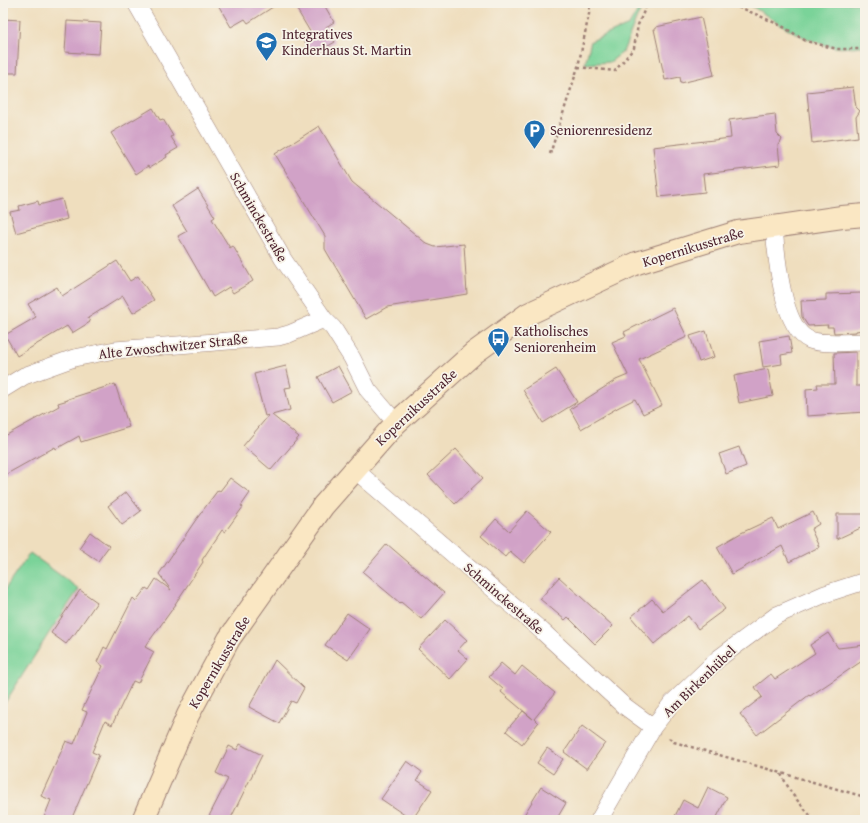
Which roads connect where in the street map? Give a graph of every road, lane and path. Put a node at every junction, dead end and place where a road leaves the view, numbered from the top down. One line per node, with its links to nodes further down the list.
1 (136, 3): 10 (street, Schminckestraße)
2 (590, 3): 6 (path)
3 (648, 3): 6 (path)
4 (721, 3): 5 (path)
5 (865, 49)
6 (578, 67): 7 (path)
7 (550, 154)
8 (865, 215): 9 (street, Kopernikusstraße)
9 (774, 226): 11 (street); 13 (street, Kopernikusstraße)
10 (324, 319): 12 (street, Alte Zwoschwitzer Straße); 13 (street, Schminckestraße)
11 (865, 342)
12 (3, 389)
13 (396, 423): 14 (street, Kopernikusstraße)
14 (354, 469): 16 (street, Schminckestraße); 19 (street, Kopernikusstraße)
15 (865, 581): 16 (street, Am Birkenhübel)
16 (653, 727): 17 (path); 20 (street, Am Birkenhübel)
17 (781, 774): 18 (path); 21 (path)
18 (865, 797)
19 (143, 820)
20 (599, 820)
21 (814, 820)

